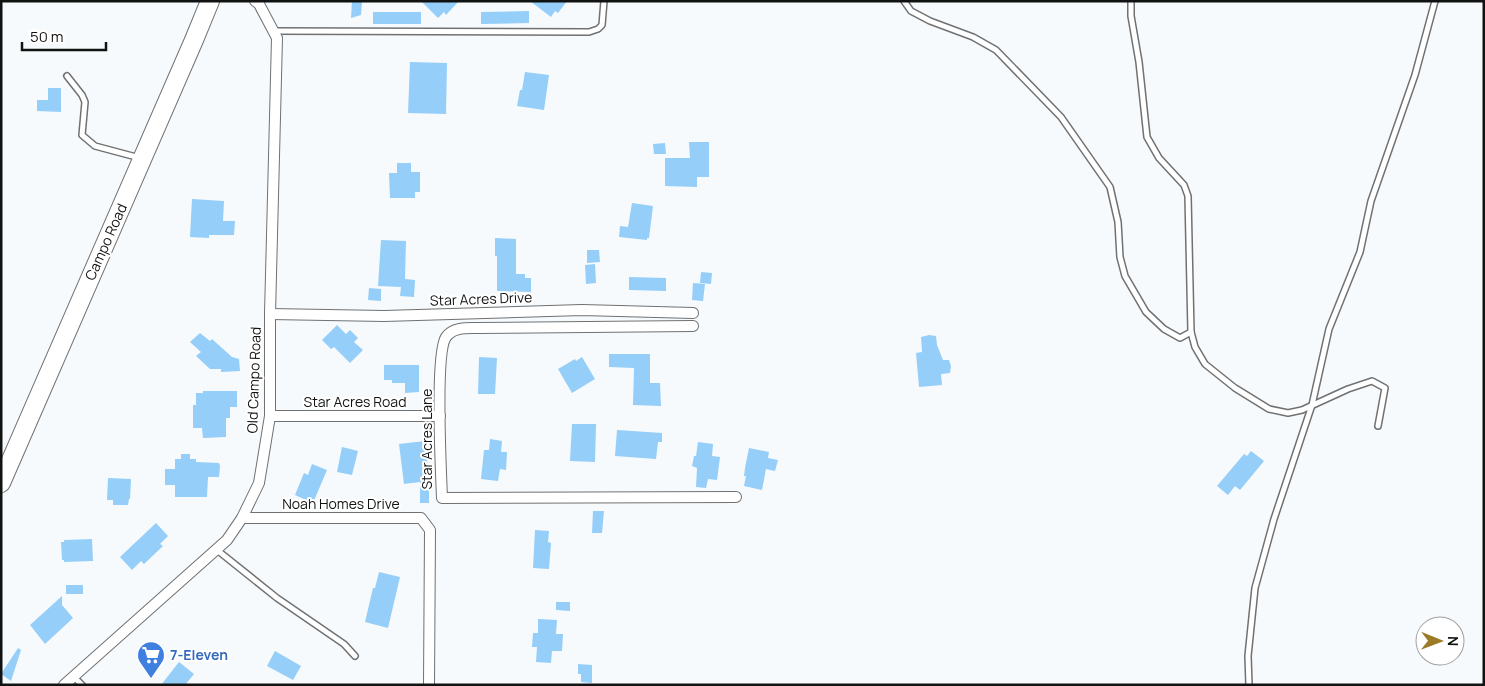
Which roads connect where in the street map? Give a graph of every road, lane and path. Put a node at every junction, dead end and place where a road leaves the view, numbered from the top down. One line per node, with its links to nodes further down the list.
1 (210, 1): 9 (highway, Campo Road)
2 (255, 1): 7 (street, Old Campo Road)
3 (604, 1): 7 (lane)
4 (904, 1): 13 (lane)
5 (1131, 1): 13 (lane)
6 (1435, 1): 14 (lane)
7 (273, 32): 11 (street, Old Campo Road)
8 (67, 76): 9 (lane)
9 (143, 159): 18 (highway, Campo Road)
10 (693, 313): 11 (street, Star Acres Drive)
11 (270, 314): 15 (street, Old Campo Road)
12 (693, 326): 16 (street, Star Acres Lane)
13 (1191, 332): 14 (lane)
14 (1312, 405): 17 (lane); 27 (lane)
15 (270, 416): 16 (street, Star Acres Road); 20 (street, Old Campo Road)
16 (440, 416): 19 (street, Star Acres Lane)
17 (1378, 426)
18 (1, 483)
19 (736, 497)
20 (242, 518): 21 (street, Old Campo Road); 26 (street, Noah Homes Drive)
21 (216, 550): 22 (lane); 23 (street, Old Campo Road)
22 (355, 656)
23 (74, 676): 24 (street, Old Campo Road); 25 (lane)
24 (64, 685)
25 (82, 685)
26 (430, 685)
27 (1248, 685)

